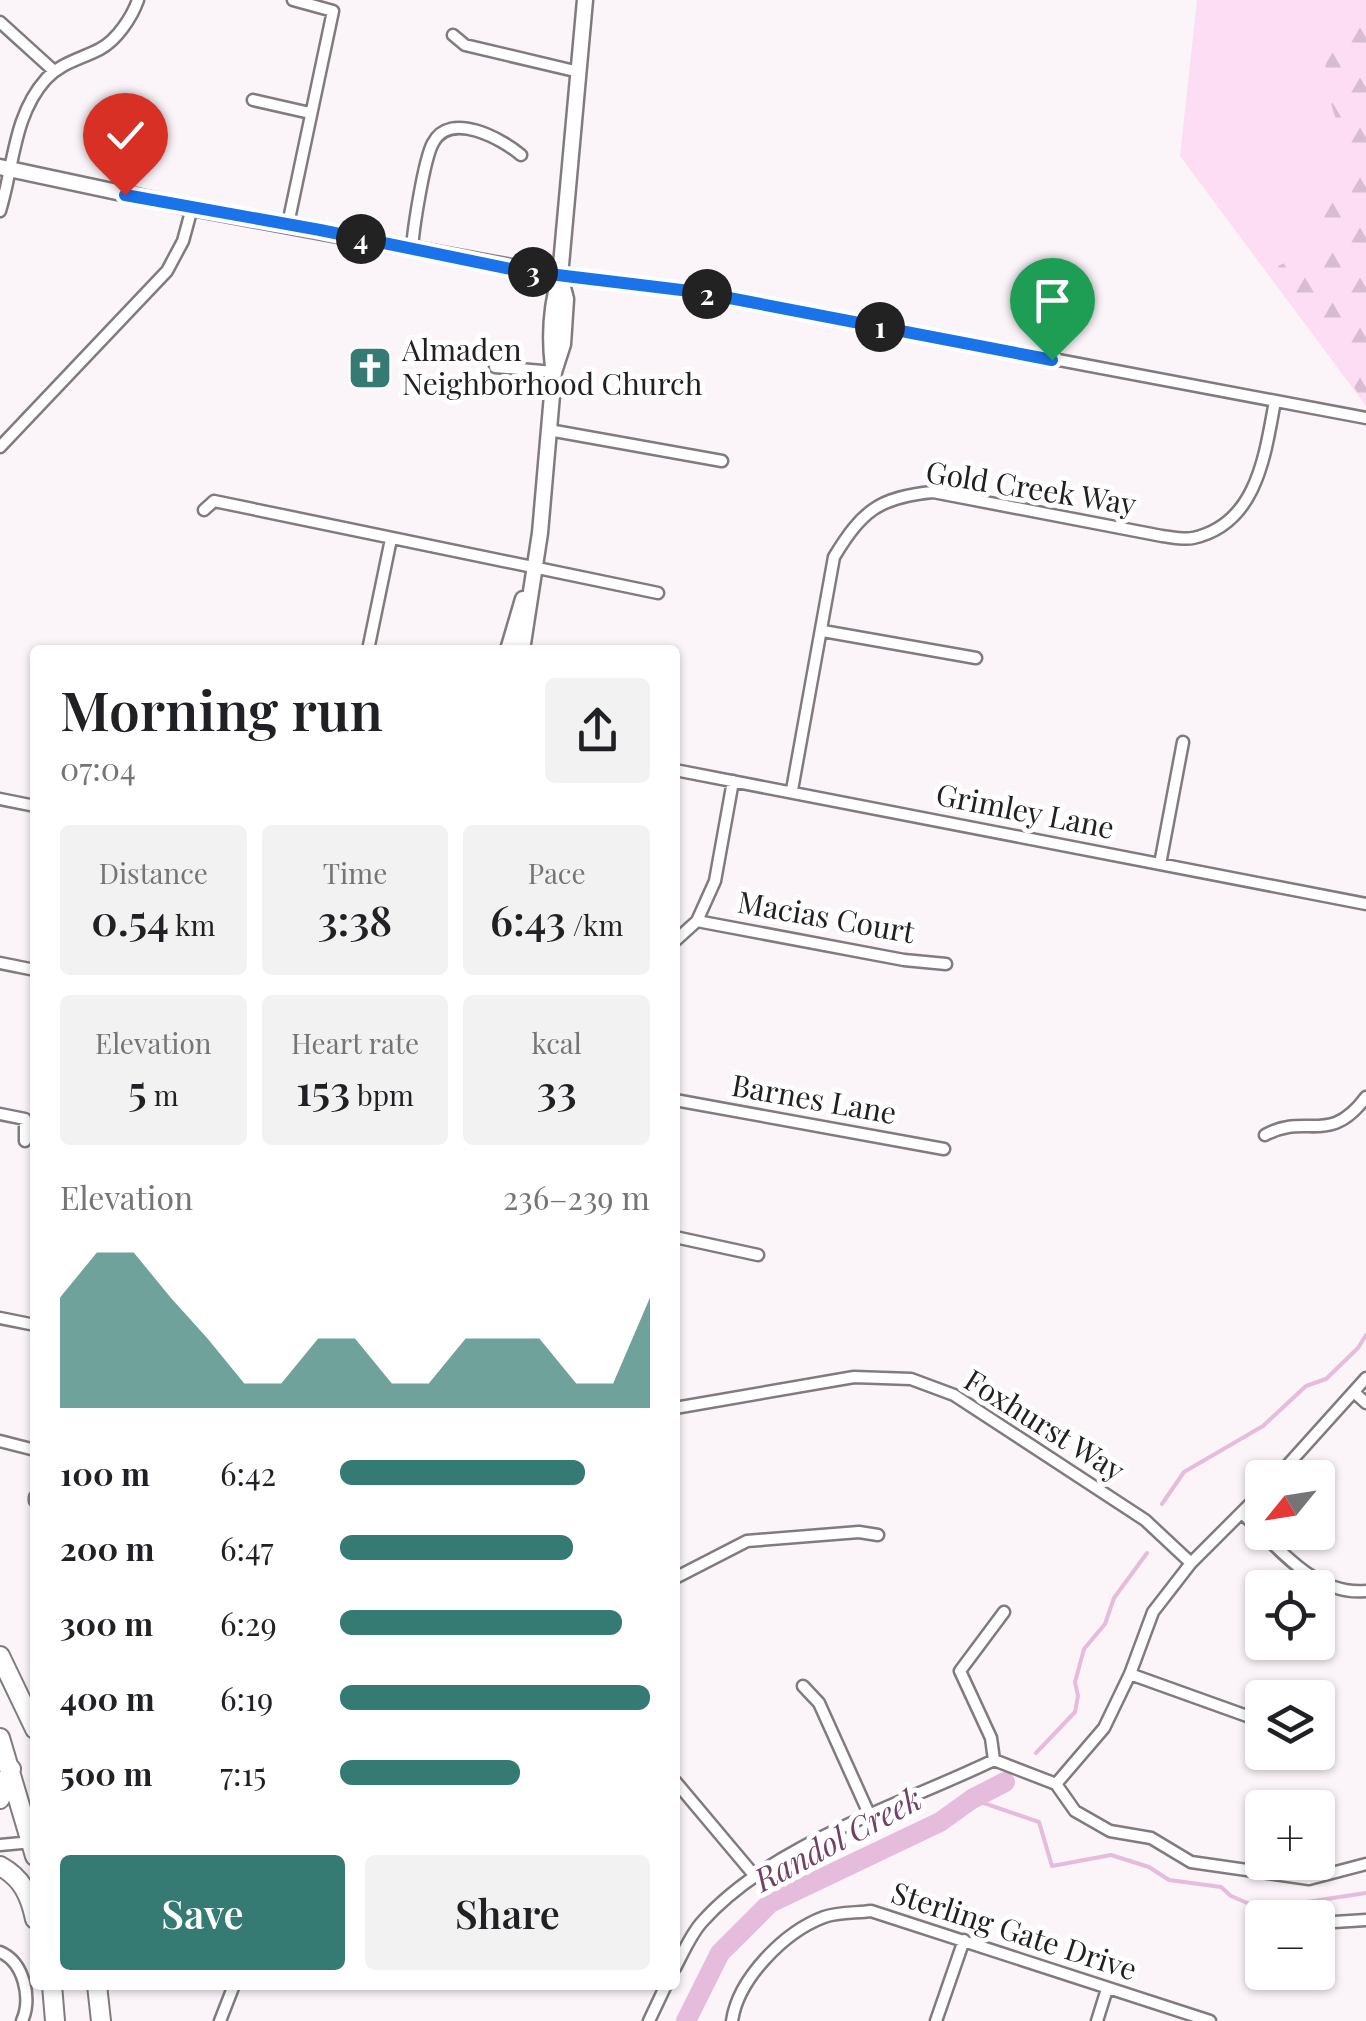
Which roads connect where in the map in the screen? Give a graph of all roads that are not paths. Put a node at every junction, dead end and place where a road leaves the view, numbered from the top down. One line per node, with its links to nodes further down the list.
1 (138, 0): 6 (street)
2 (292, 0): 9 (street)
3 (586, 0): 7 (street)
4 (1, 26): 6 (street)
5 (452, 35): 7 (street)
6 (54, 72): 11 (street)
7 (579, 72): 16 (street)
8 (253, 100): 9 (street)
9 (310, 113): 14 (street)
10 (521, 155): 15 (street)
11 (5, 168): 12 (street); 13 (street)
12 (192, 208): 14 (street); 22 (street)
13 (0, 211)
14 (288, 224): 15 (street)
15 (412, 250): 16 (street)
16 (560, 276): 18 (street); 19 (street)
17 (495, 367): 18 (street)
18 (554, 372): 21 (street)
19 (1275, 401): 20 (street); 28 (street, Gold Creek Way)
20 (1366, 418)
21 (549, 430): 23 (street); 26 (street)
22 (0, 447)
23 (722, 460)
24 (204, 510): 25 (street)
25 (391, 539): 26 (street); 29 (street)
26 (533, 570): 27 (street); 30 (street); 31 (street)
27 (658, 593)
28 (823, 631): 32 (street); 36 (street, Gold Creek Way)
29 (369, 645)
30 (510, 645)
31 (523, 645)
32 (976, 658)
33 (1182, 742): 39 (street)
34 (680, 771): 35 (street, Grimley Lane)
35 (733, 781): 36 (street, Grimley Lane); 41 (street)
36 (792, 790): 39 (street, Grimley Lane)
37 (0, 799): 38 (street)
38 (30, 805)
39 (1160, 864): 40 (street, Grimley Lane)
40 (1366, 904)
41 (697, 921): 42 (street); 44 (street, Macias Court)
42 (680, 935)
43 (0, 963): 45 (street)
44 (946, 964)
45 (30, 969)
46 (1366, 1097): 49 (street)
47 (680, 1101): 51 (street, Barnes Lane)
48 (0, 1114): 50 (street)
49 (1264, 1135)
50 (25, 1141)
51 (944, 1149)
52 (680, 1238): 53 (street)
53 (758, 1256)
54 (0, 1318): 55 (street)
55 (30, 1324)
56 (1366, 1378): 57 (street)
57 (1355, 1393): 58 (street); 62 (street)
58 (1366, 1404)
59 (680, 1407): 66 (street, Foxhurst Way)
60 (0, 1441): 61 (street)
61 (30, 1449)
62 (1293, 1460)
63 (1245, 1511): 64 (street)
64 (1242, 1514): 66 (street); 68 (street)
65 (878, 1535): 67 (street)
66 (1191, 1562): 71 (street)
67 (680, 1575)
68 (1366, 1592)
69 (1004, 1612): 76 (street)
70 (0, 1656): 74 (main road)
71 (1130, 1674): 73 (street); 78 (street)
72 (802, 1686): 81 (street)
73 (1245, 1715)
74 (30, 1719)
75 (0, 1738): 77 (main road)
76 (994, 1760): 78 (street); 81 (street)
77 (11, 1769): 80 (main road); 82 (main road)
78 (1056, 1784): 85 (street)
79 (680, 1788): 87 (street)
80 (0, 1799)
81 (870, 1816): 87 (street)
82 (30, 1832)
83 (0, 1845): 84 (street)
84 (30, 1845)
85 (1366, 1864)
86 (0, 1866): 88 (main road)
87 (754, 1875): 93 (street)
88 (30, 1906)
89 (1366, 1920): 90 (street)
90 (1335, 1921)
91 (964, 1940): 94 (street, Sterling Gate Drive); 104 (street, Sterling Gate Drive); 105 (street)
92 (0, 1952): 99 (street)
93 (680, 1959)
94 (1106, 1989): 106 (street); 107 (street, Sterling Gate Drive)
95 (52, 1990): 100 (main road)
96 (98, 1990): 101 (main road)
97 (232, 1990): 102 (street)
98 (664, 1990): 103 (street)
99 (22, 2021)
100 (55, 2021)
101 (101, 2021)
102 (220, 2021)
103 (649, 2021)
104 (732, 2021)
105 (936, 2021)
106 (1097, 2021)
107 (1210, 2021)

